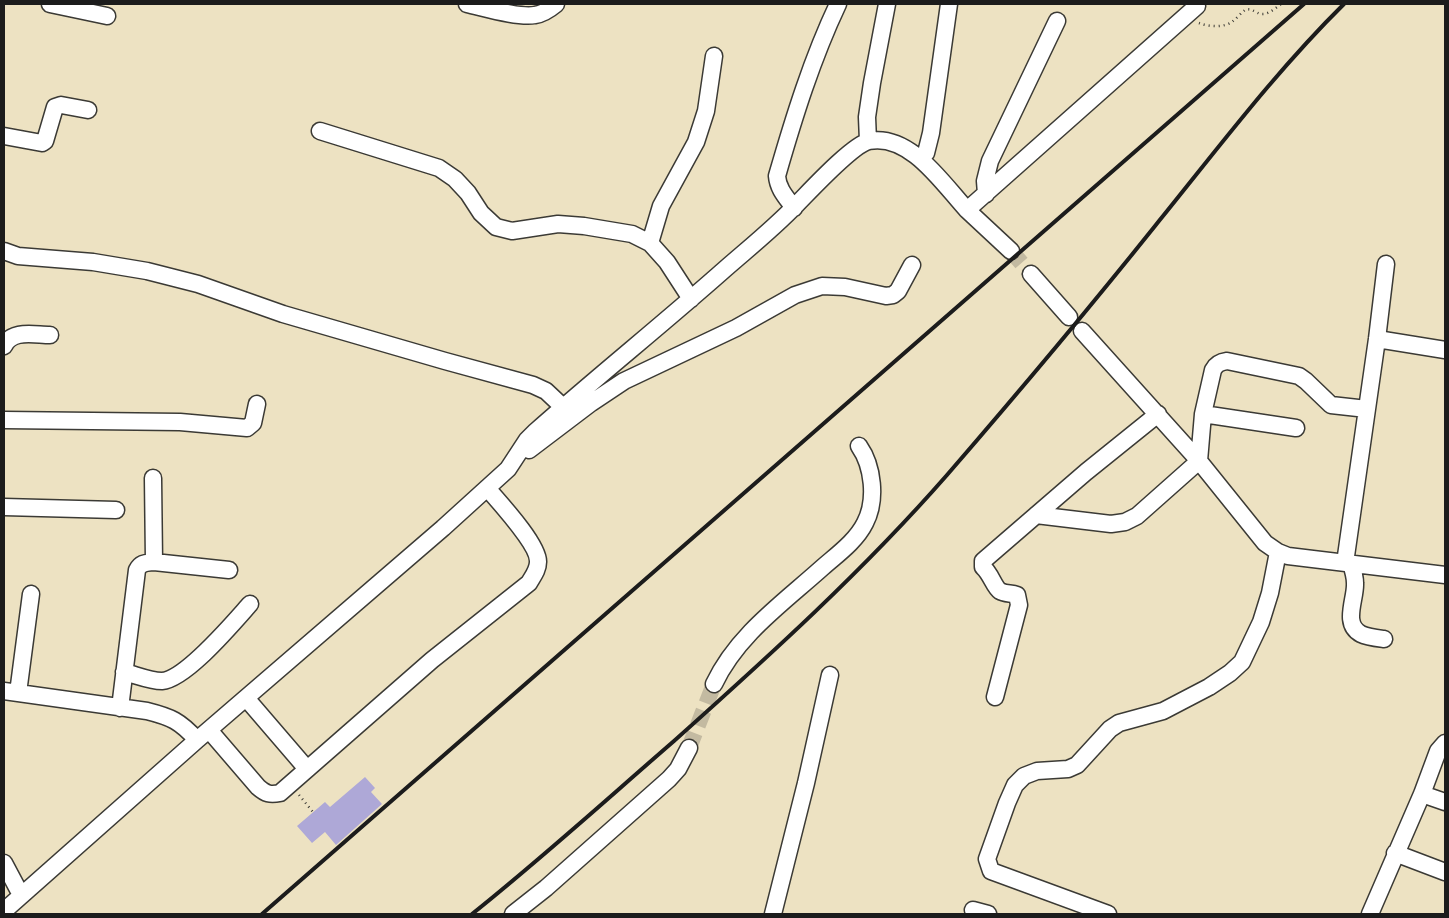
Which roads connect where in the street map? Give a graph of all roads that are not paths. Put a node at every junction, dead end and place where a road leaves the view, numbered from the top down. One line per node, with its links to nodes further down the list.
1 (50, 4): 8 (street)
2 (468, 4): 3 (street)
3 (556, 4)
4 (838, 4): 17 (street)
5 (887, 4): 14 (street)
6 (949, 4): 15 (street)
7 (1192, 11): 16 (street)
8 (107, 16)
9 (1057, 21): 16 (street)
10 (714, 56): 18 (street)
11 (88, 110): 13 (street)
12 (320, 131): 18 (street)
13 (4, 136)
14 (868, 141): 15 (street); 17 (street)
15 (921, 159): 16 (street)
16 (976, 202): 19 (street)
17 (794, 208): 24 (street)
18 (650, 243): 24 (street)
19 (1011, 251)
20 (4, 252): 32 (street)
21 (1386, 264): 28 (street)
22 (912, 265): 39 (street)
23 (1031, 274): 25 (street)
24 (691, 299): 32 (street)
25 (1069, 317)
26 (1082, 331): 34 (street)
27 (50, 335): 29 (street)
28 (1378, 339): 30 (street); 33 (street)
29 (4, 346)
30 (1445, 350)
31 (257, 404): 36 (street)
32 (563, 407): 39 (street)
33 (1367, 408): 35 (street); 48 (street)
34 (1158, 414): 40 (street); 45 (street)
35 (1203, 414): 37 (street); 40 (street)
36 (4, 420)
37 (1296, 428)
38 (859, 446): 56 (street)
39 (515, 460): 42 (street)
40 (1199, 461): 45 (street); 46 (street)
41 (153, 478): 47 (street)
42 (487, 488): 59 (street); 64 (street)
43 (4, 506): 44 (street)
44 (116, 510)
45 (1036, 515): 58 (street)
46 (1278, 552): 48 (street); 74 (street)
47 (154, 562): 49 (street); 54 (street)
48 (1348, 564): 50 (street); 53 (street)
49 (229, 570)
50 (1445, 575)
51 (31, 594): 57 (street)
52 (250, 604): 54 (street)
53 (1384, 639)
54 (124, 672): 60 (street)
55 (830, 675): 73 (street)
56 (714, 684)
57 (11, 692): 60 (street)
58 (995, 697)
59 (246, 698): 61 (street); 64 (street)
60 (120, 708): 61 (street)
61 (203, 735): 64 (street); 70 (street)
62 (1445, 743): 65 (street)
63 (689, 748): 72 (street)
64 (307, 769)
65 (1422, 794): 66 (street); 67 (street)
66 (1445, 802)
67 (1396, 854): 69 (street); 75 (street)
68 (4, 863): 70 (street)
69 (1445, 872)
70 (21, 895): 71 (street)
71 (4, 911)
72 (513, 914)
73 (773, 914)
74 (1108, 914)
75 (1371, 914)

